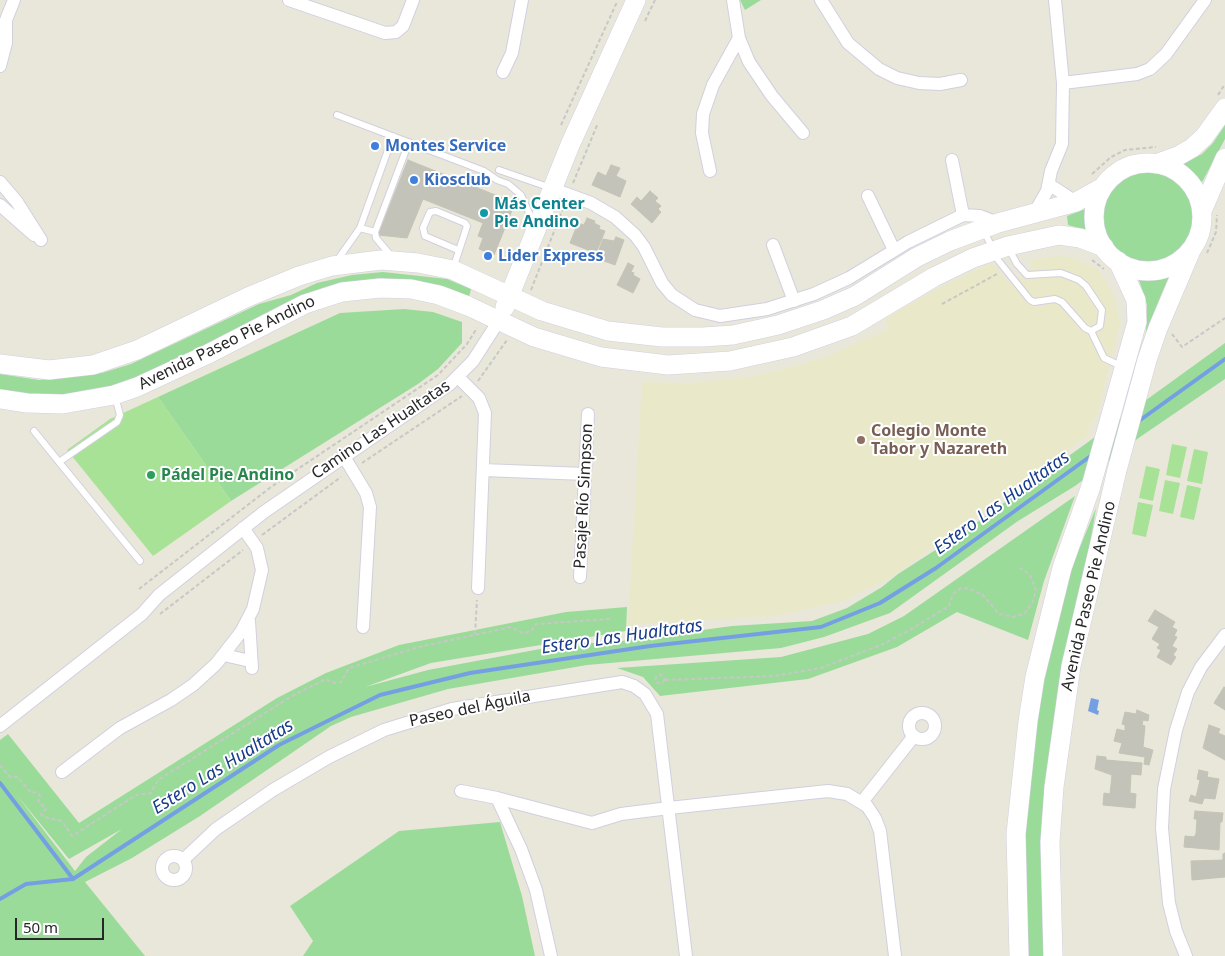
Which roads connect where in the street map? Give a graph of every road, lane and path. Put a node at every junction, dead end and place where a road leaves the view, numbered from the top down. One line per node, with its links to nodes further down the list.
1 (14, 0): 11 (street)
2 (289, 0): 3 (street)
3 (413, 0)
4 (522, 0): 16 (street)
5 (636, 0): 34 (street, Camino Las Hualtatas)
6 (655, 0): 12 (path)
7 (733, 0): 14 (street)
8 (821, 0): 17 (street)
9 (1055, 0): 18 (street)
10 (1205, 0): 18 (street)
11 (6, 22): 13 (street); 15 (street)
12 (644, 22)
13 (0, 34)
14 (739, 38): 23 (street); 30 (street)
15 (0, 66)
16 (503, 72)
17 (961, 80)
18 (1063, 83): 33 (street)
19 (1225, 84): 20 (path)
20 (1221, 102): 26 (street)
21 (337, 115): 24 (lane)
22 (599, 120): 34 (path)
23 (803, 133)
24 (393, 136): 25 (lane); 42 (lane)
25 (409, 142): 43 (lane); 44 (lane)
26 (1157, 155): 32 (street); 32 (path); 38 (street)
27 (1225, 158): 38 (street)
28 (952, 160): 40 (street)
29 (500, 170): 34 (lane)
30 (710, 171)
31 (0, 182): 37 (street)
32 (1095, 184): 36 (street, Avenida Paseo Pie Andino); 46 (street)
33 (1050, 185): 36 (street); 39 (street)
34 (561, 192): 43 (street, Camino Las Hualtatas); 58 (path); 60 (street)
35 (868, 196): 50 (street)
36 (1076, 202): 39 (street, Avenida Paseo Pie Andino)
37 (0, 205)
38 (1202, 211): 48 (street)
39 (1035, 212): 41 (street, Avenida Paseo Pie Andino)
40 (962, 215): 41 (street); 50 (street)
41 (991, 225): 47 (lane); 59 (street, Avenida Paseo Pie Andino)
42 (360, 228): 44 (lane); 53 (lane)
43 (537, 229): 59 (street, Camino Las Hualtatas)
44 (375, 232): 51 (lane)
45 (773, 246): 60 (street)
46 (1104, 247): 47 (street, Avenida Paseo Pie Andino); 52 (street)
47 (1000, 248): 54 (lane); 56 (lane); 63 (street, Avenida Paseo Pie Andino)
48 (1192, 248): 52 (street); 104 (street, Avenida Paseo Pie Andino)
49 (458, 250): 49 (lane); 55 (lane)
50 (894, 250): 60 (street)
51 (394, 260): 53 (street, Avenida Paseo Pie Andino); 55 (street, Avenida Paseo Pie Andino)
52 (1118, 261): 68 (street, Avenida Paseo Pie Andino)
53 (332, 266): 67 (street, Avenida Paseo Pie Andino)
54 (1006, 269): 57 (lane); 61 (path)
55 (453, 270): 59 (street, Avenida Paseo Pie Andino)
56 (1027, 275): 57 (lane); 65 (lane)
57 (1019, 285): 65 (lane)
58 (530, 292)
59 (510, 297): 63 (street, Camino Las Hualtatas)
60 (794, 301)
61 (942, 304)
62 (1225, 318): 66 (path)
63 (498, 322): 69 (street, Camino Las Hualtatas); 70 (street, Avenida Paseo Pie Andino)
64 (478, 326): 83 (path)
65 (1091, 331): 68 (lane)
66 (1170, 332)
67 (0, 364)
68 (1125, 367): 103 (street, Avenida Paseo Pie Andino)
69 (458, 377): 74 (street, Camino Las Hualtatas); 76 (street)
70 (114, 395): 71 (street, Avenida Paseo Pie Andino); 75 (lane)
71 (0, 399)
72 (588, 414): 77 (street, Pasaje Río Simpson)
73 (34, 431): 75 (lane)
74 (343, 455): 78 (street, Camino Las Hualtatas); 86 (street)
75 (59, 462): 79 (lane)
76 (483, 470): 77 (street); 82 (street)
77 (585, 474): 81 (street, Pasaje Río Simpson)
78 (243, 528): 85 (street); 91 (street, Camino Las Hualtatas)
79 (140, 561)
80 (1020, 568): 90 (path)
81 (580, 577)
82 (478, 588): 87 (path)
83 (139, 589)
84 (610, 619): 87 (path)
85 (249, 620): 89 (street); 89 (street)
86 (364, 627)
87 (475, 634): 93 (path)
88 (1225, 635): 105 (street)
89 (224, 655): 94 (street)
90 (665, 680)
91 (0, 726)
92 (914, 736): 97 (street)
93 (0, 765)
94 (62, 772)
95 (461, 792): 96 (street)
96 (497, 798): 98 (street); 100 (street)
97 (862, 802): 98 (street); 102 (street)
98 (669, 808): 99 (street, Paseo del Águila); 101 (street, Paseo del Águila)
99 (182, 860)
100 (551, 956)
101 (686, 956)
102 (895, 956)
103 (1019, 956)
104 (1053, 956)
105 (1186, 956)

